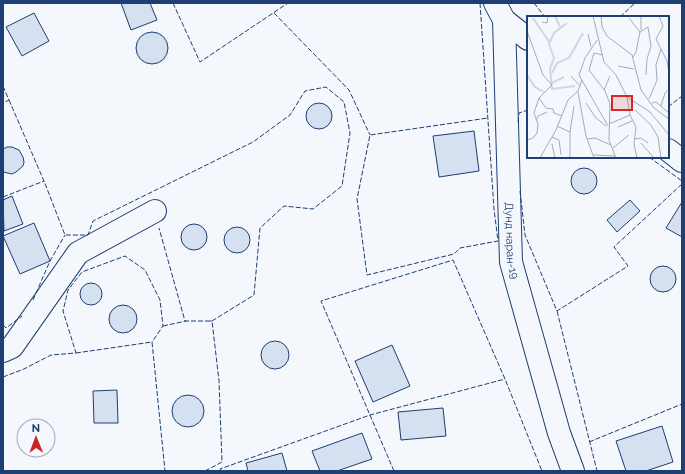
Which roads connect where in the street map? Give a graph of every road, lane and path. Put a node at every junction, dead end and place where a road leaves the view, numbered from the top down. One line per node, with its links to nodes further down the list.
1 (500, 12): 2 (street); 7 (street, Дунд наран-19)
2 (527, 38)
3 (669, 151): 4 (street)
4 (682, 162)
5 (155, 211): 6 (street)
6 (3, 351)
7 (573, 471)

